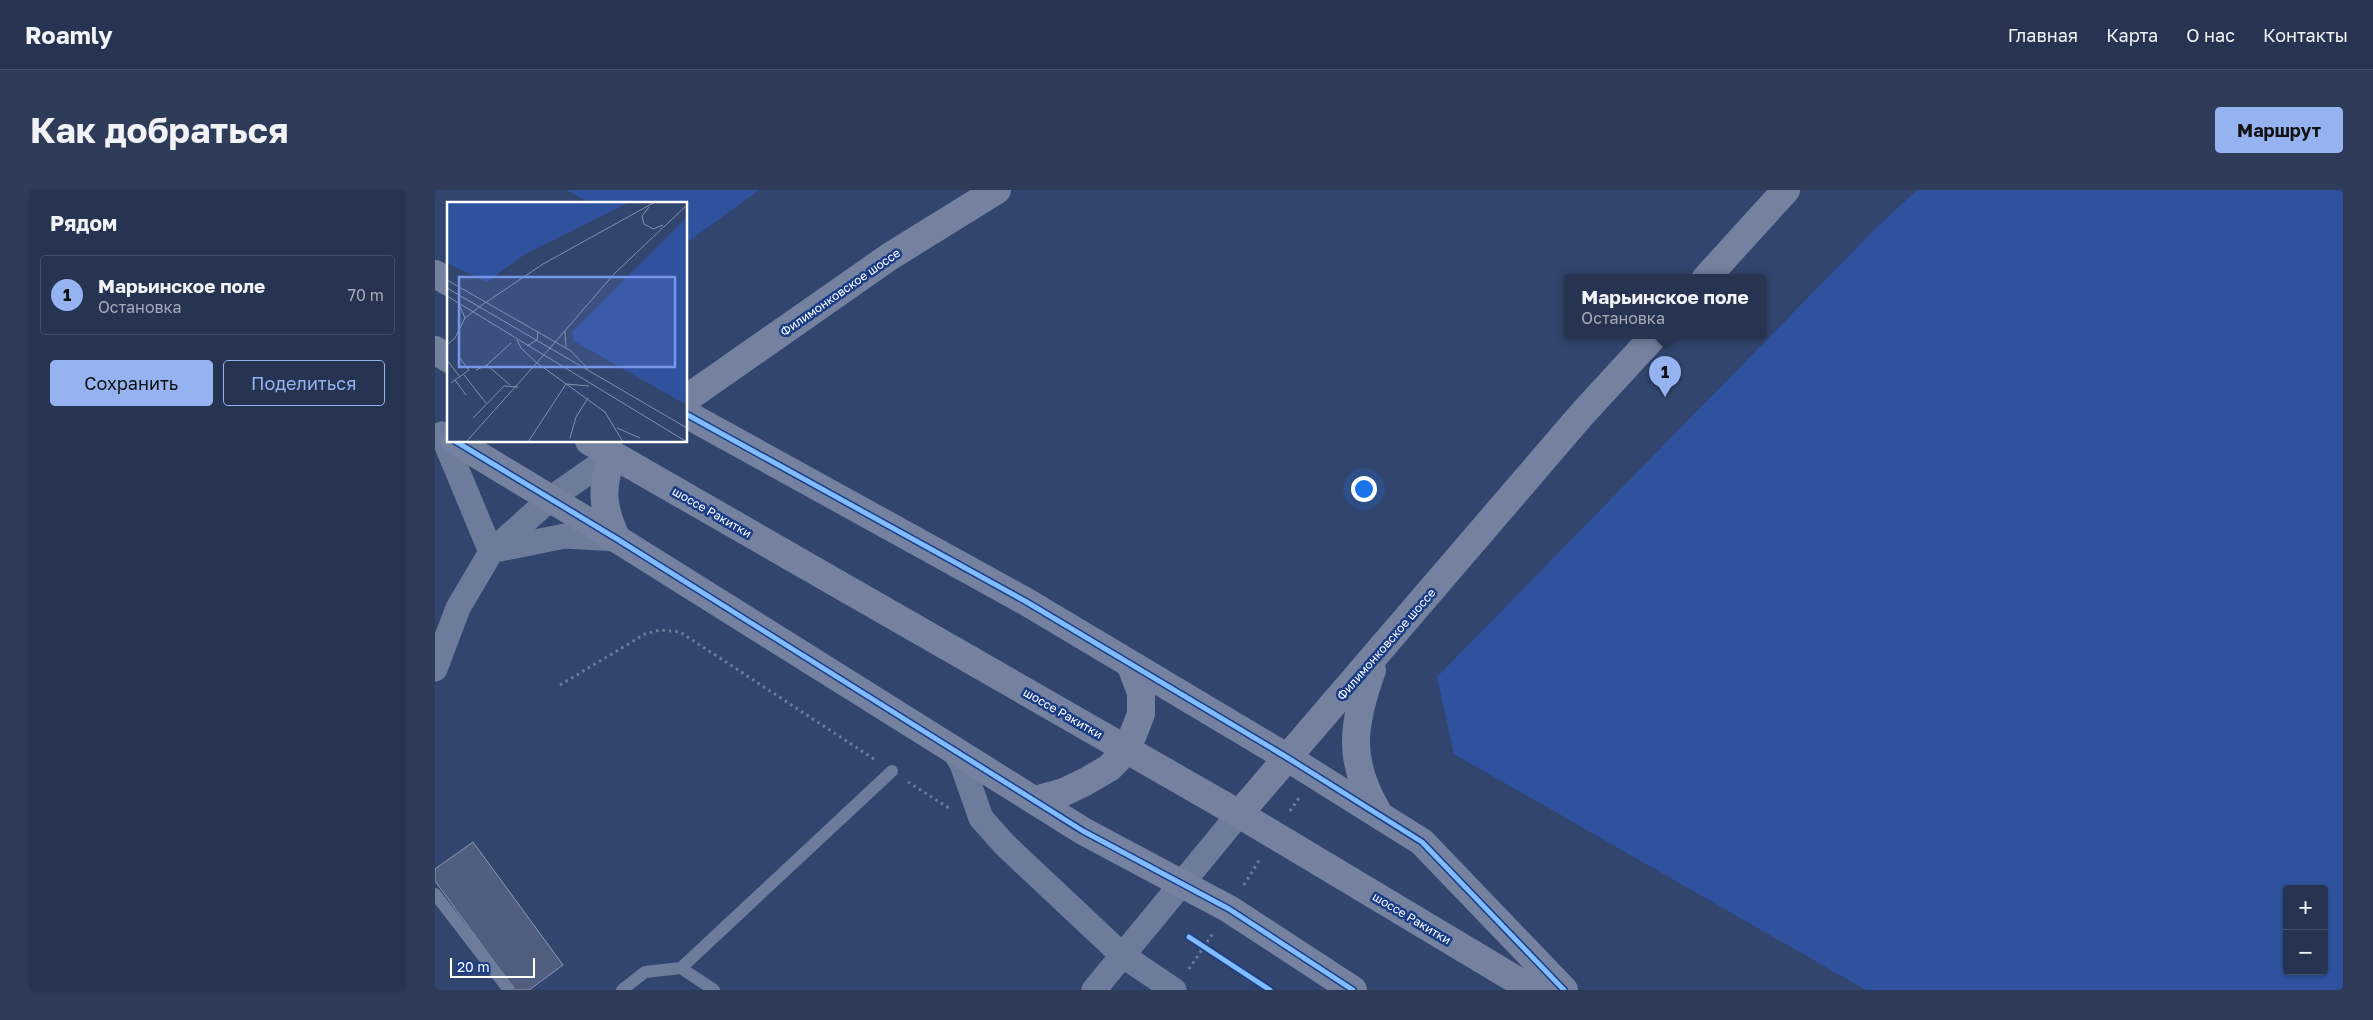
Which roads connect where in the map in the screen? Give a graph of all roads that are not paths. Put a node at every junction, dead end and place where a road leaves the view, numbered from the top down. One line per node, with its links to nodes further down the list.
1 (997, 190): 9 (street, Филимонковское шоссе)
2 (1786, 190): 4 (street)
3 (435, 274): 5 (street)
4 (1710, 274)
5 (447, 281)
6 (1651, 339): 18 (street, Филимонковское шоссе)
7 (435, 350): 8 (street)
8 (447, 357)
9 (687, 398)
10 (687, 415): 19 (street)
11 (448, 442): 17 (street)
12 (457, 442): 15 (street)
13 (594, 442): 14 (street, шоссе Ракитки)
14 (621, 448): 15 (street); 16 (street); 22 (street, шоссе Ракитки)
15 (551, 499): 16 (street); 17 (street)
16 (617, 539): 17 (street); 21 (street)
17 (491, 552): 20 (street)
18 (1376, 657): 23 (street, Филимонковское шоссе); 27 (street)
19 (1131, 666): 22 (street); 23 (street)
20 (435, 669)
21 (952, 747): 25 (street); 30 (street)
22 (1127, 750): 25 (street); 26 (street, шоссе Ракитки)
23 (1288, 758): 26 (street, Филимонковское шоссе); 27 (street)
24 (892, 771): 31 (lane)
25 (1035, 800): 28 (street)
26 (1239, 814): 28 (street, Филимонковское шоссе); 38 (street, шоссе Ракитки)
27 (1380, 815): 39 (street)
28 (1182, 884): 30 (street, Филимонковское шоссе); 37 (street)
29 (435, 894): 32 (lane)
30 (1122, 955): 35 (street, Филимонковское шоссе); 36 (street)
31 (681, 968): 33 (lane); 34 (lane)
32 (509, 990)
33 (621, 990)
34 (714, 990)
35 (1094, 990)
36 (1174, 990)
37 (1353, 990)
38 (1533, 990)
39 (1564, 990)

